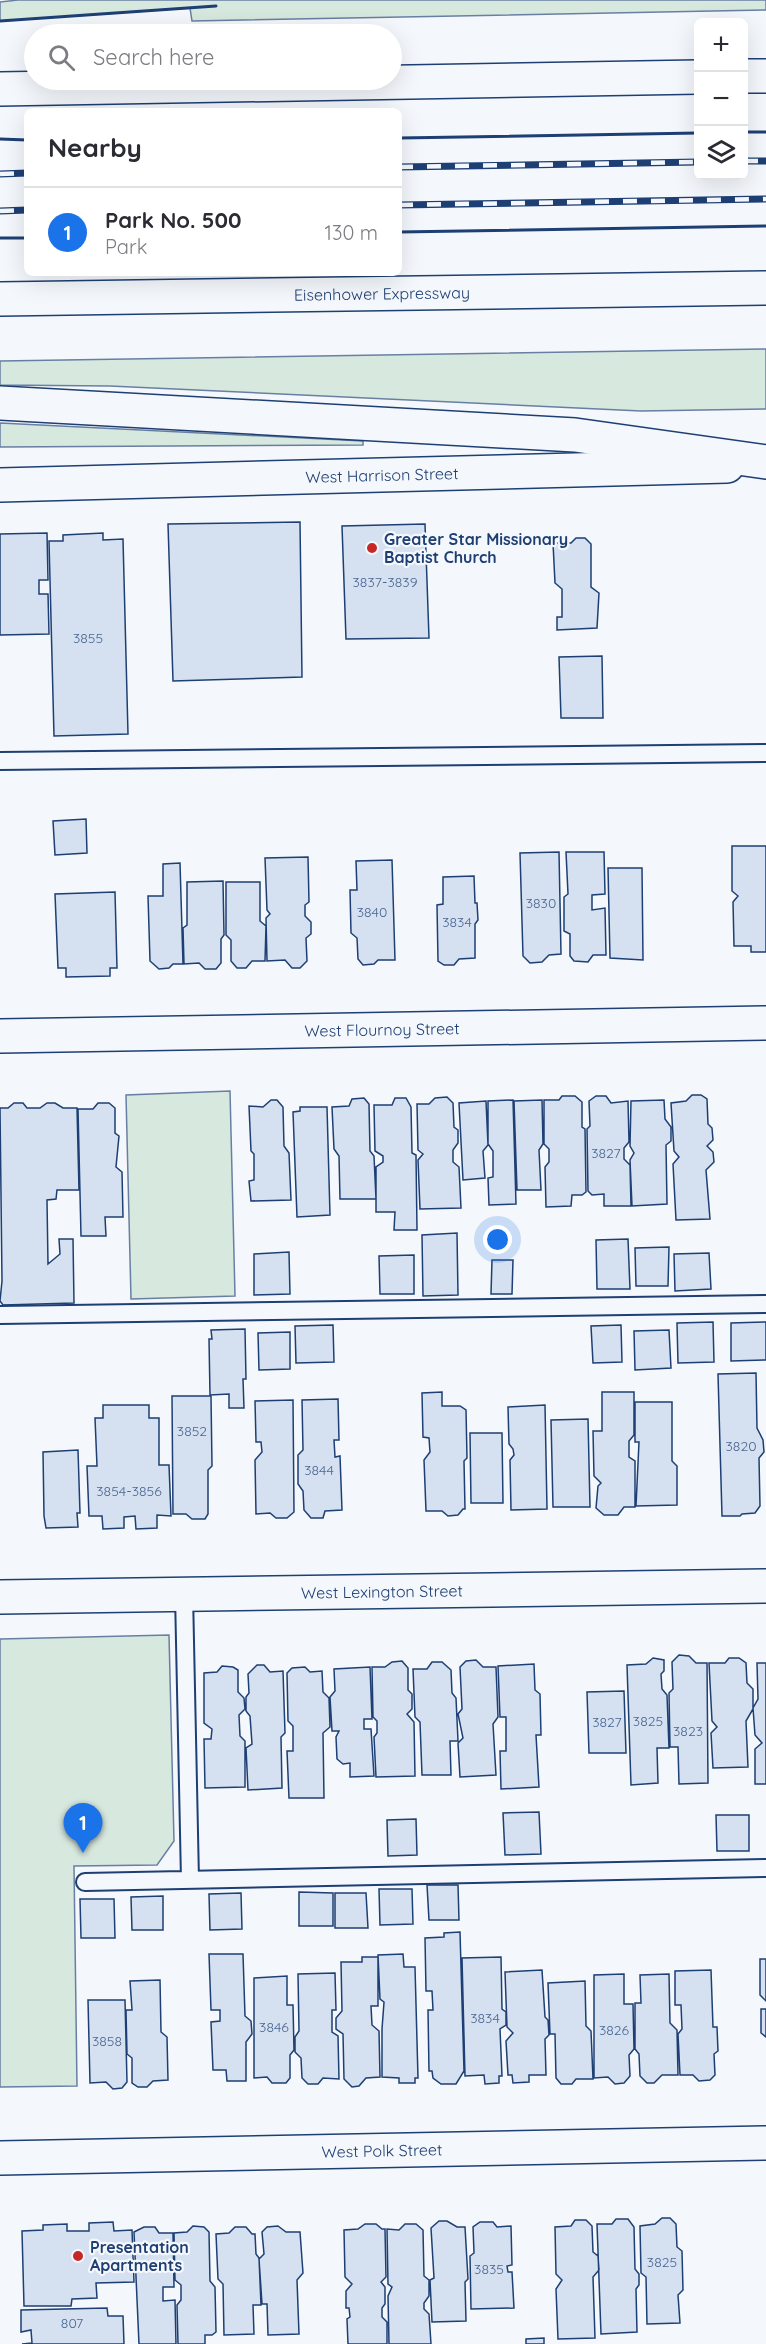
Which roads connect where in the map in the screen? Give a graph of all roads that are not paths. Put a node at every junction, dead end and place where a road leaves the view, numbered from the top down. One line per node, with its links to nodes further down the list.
1 (748, 76): 2 (main road)
2 (766, 76)
3 (694, 77): 4 (main road)
4 (402, 82)
5 (0, 89): 6 (main road)
6 (24, 89)
7 (766, 288): 8 (main road, Eisenhower Expressway)
8 (0, 299)
9 (0, 403): 10 (main road)
10 (766, 463): 11 (main road, West Harrison Street)
11 (0, 485)
12 (766, 753): 13 (lane)
13 (0, 761)
14 (766, 1023): 15 (main road, West Flournoy Street)
15 (0, 1036)
16 (766, 1304): 17 (lane)
17 (0, 1315)
18 (766, 1586): 19 (main road, West Lexington Street)
19 (184, 1594): 20 (main road, West Lexington Street); 22 (lane)
20 (0, 1596)
21 (766, 1868): 22 (lane)
22 (190, 1880): 23 (lane)
23 (85, 1882)
24 (766, 2143): 25 (main road, West Polk Street)
25 (0, 2158)

